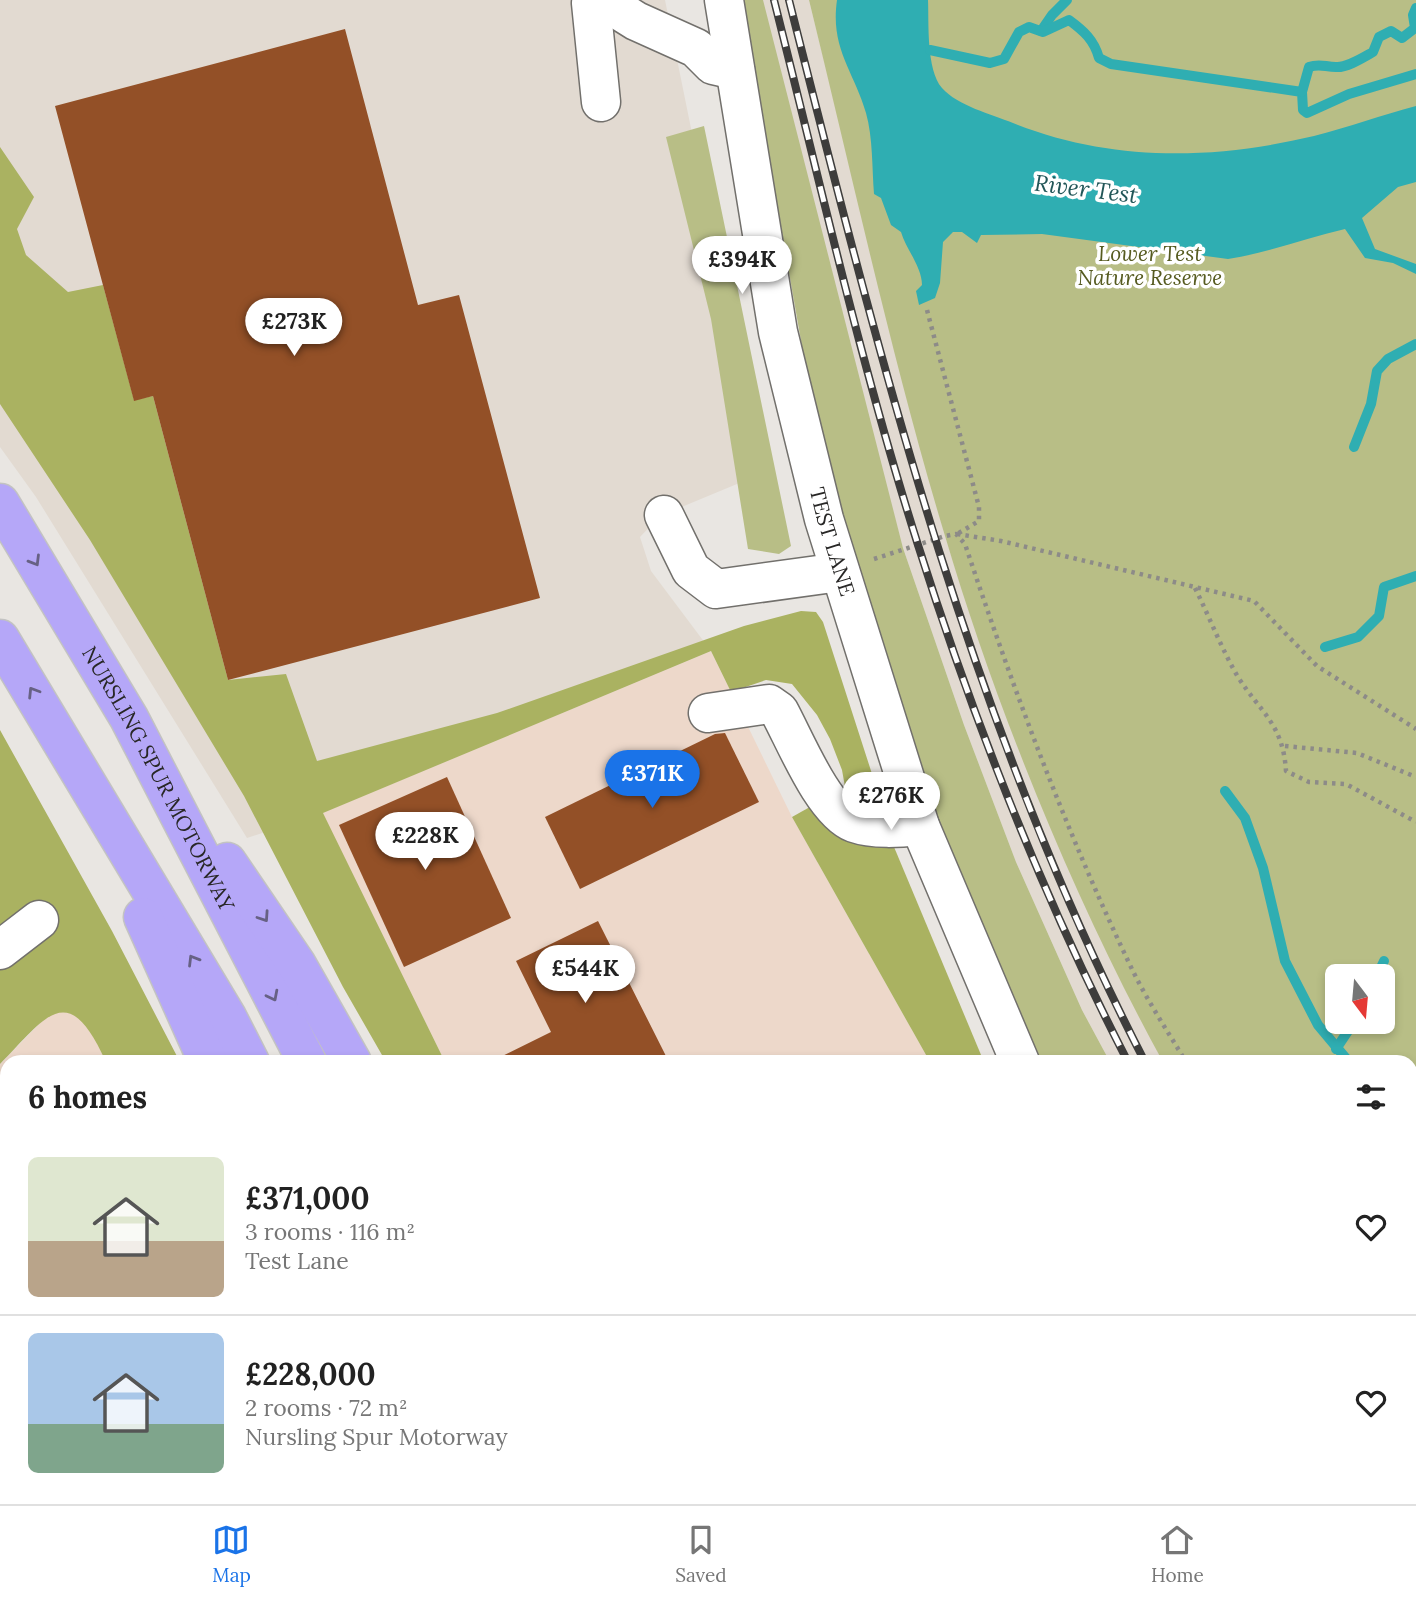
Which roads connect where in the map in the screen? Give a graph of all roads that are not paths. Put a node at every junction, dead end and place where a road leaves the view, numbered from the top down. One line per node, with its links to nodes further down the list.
1 (724, 0): 3 (street, TEST LANE)
2 (594, 1): 3 (street); 4 (street)
3 (735, 70): 7 (street, TEST LANE)
4 (601, 102)
5 (0, 503): 10 (highway, NURSLING SPUR MOTORWAY, one-way to 10)
6 (664, 515): 7 (street)
7 (840, 572): 12 (street, TEST LANE)
8 (0, 639): 11 (highway, one-way to 8)
9 (708, 713): 12 (street)
10 (129, 718): 17 (highway, NURSLING SPUR MOTORWAY, one-way to 17); 18 (highway, one-way to 18)
11 (65, 744): 15 (highway); 16 (highway, one-way to 11)
12 (920, 826): 19 (street, TEST LANE)
13 (38, 920): 14 (street)
14 (0, 950)
15 (205, 1055)
16 (246, 1055)
17 (303, 1055)
18 (348, 1055)
19 (1017, 1055)

